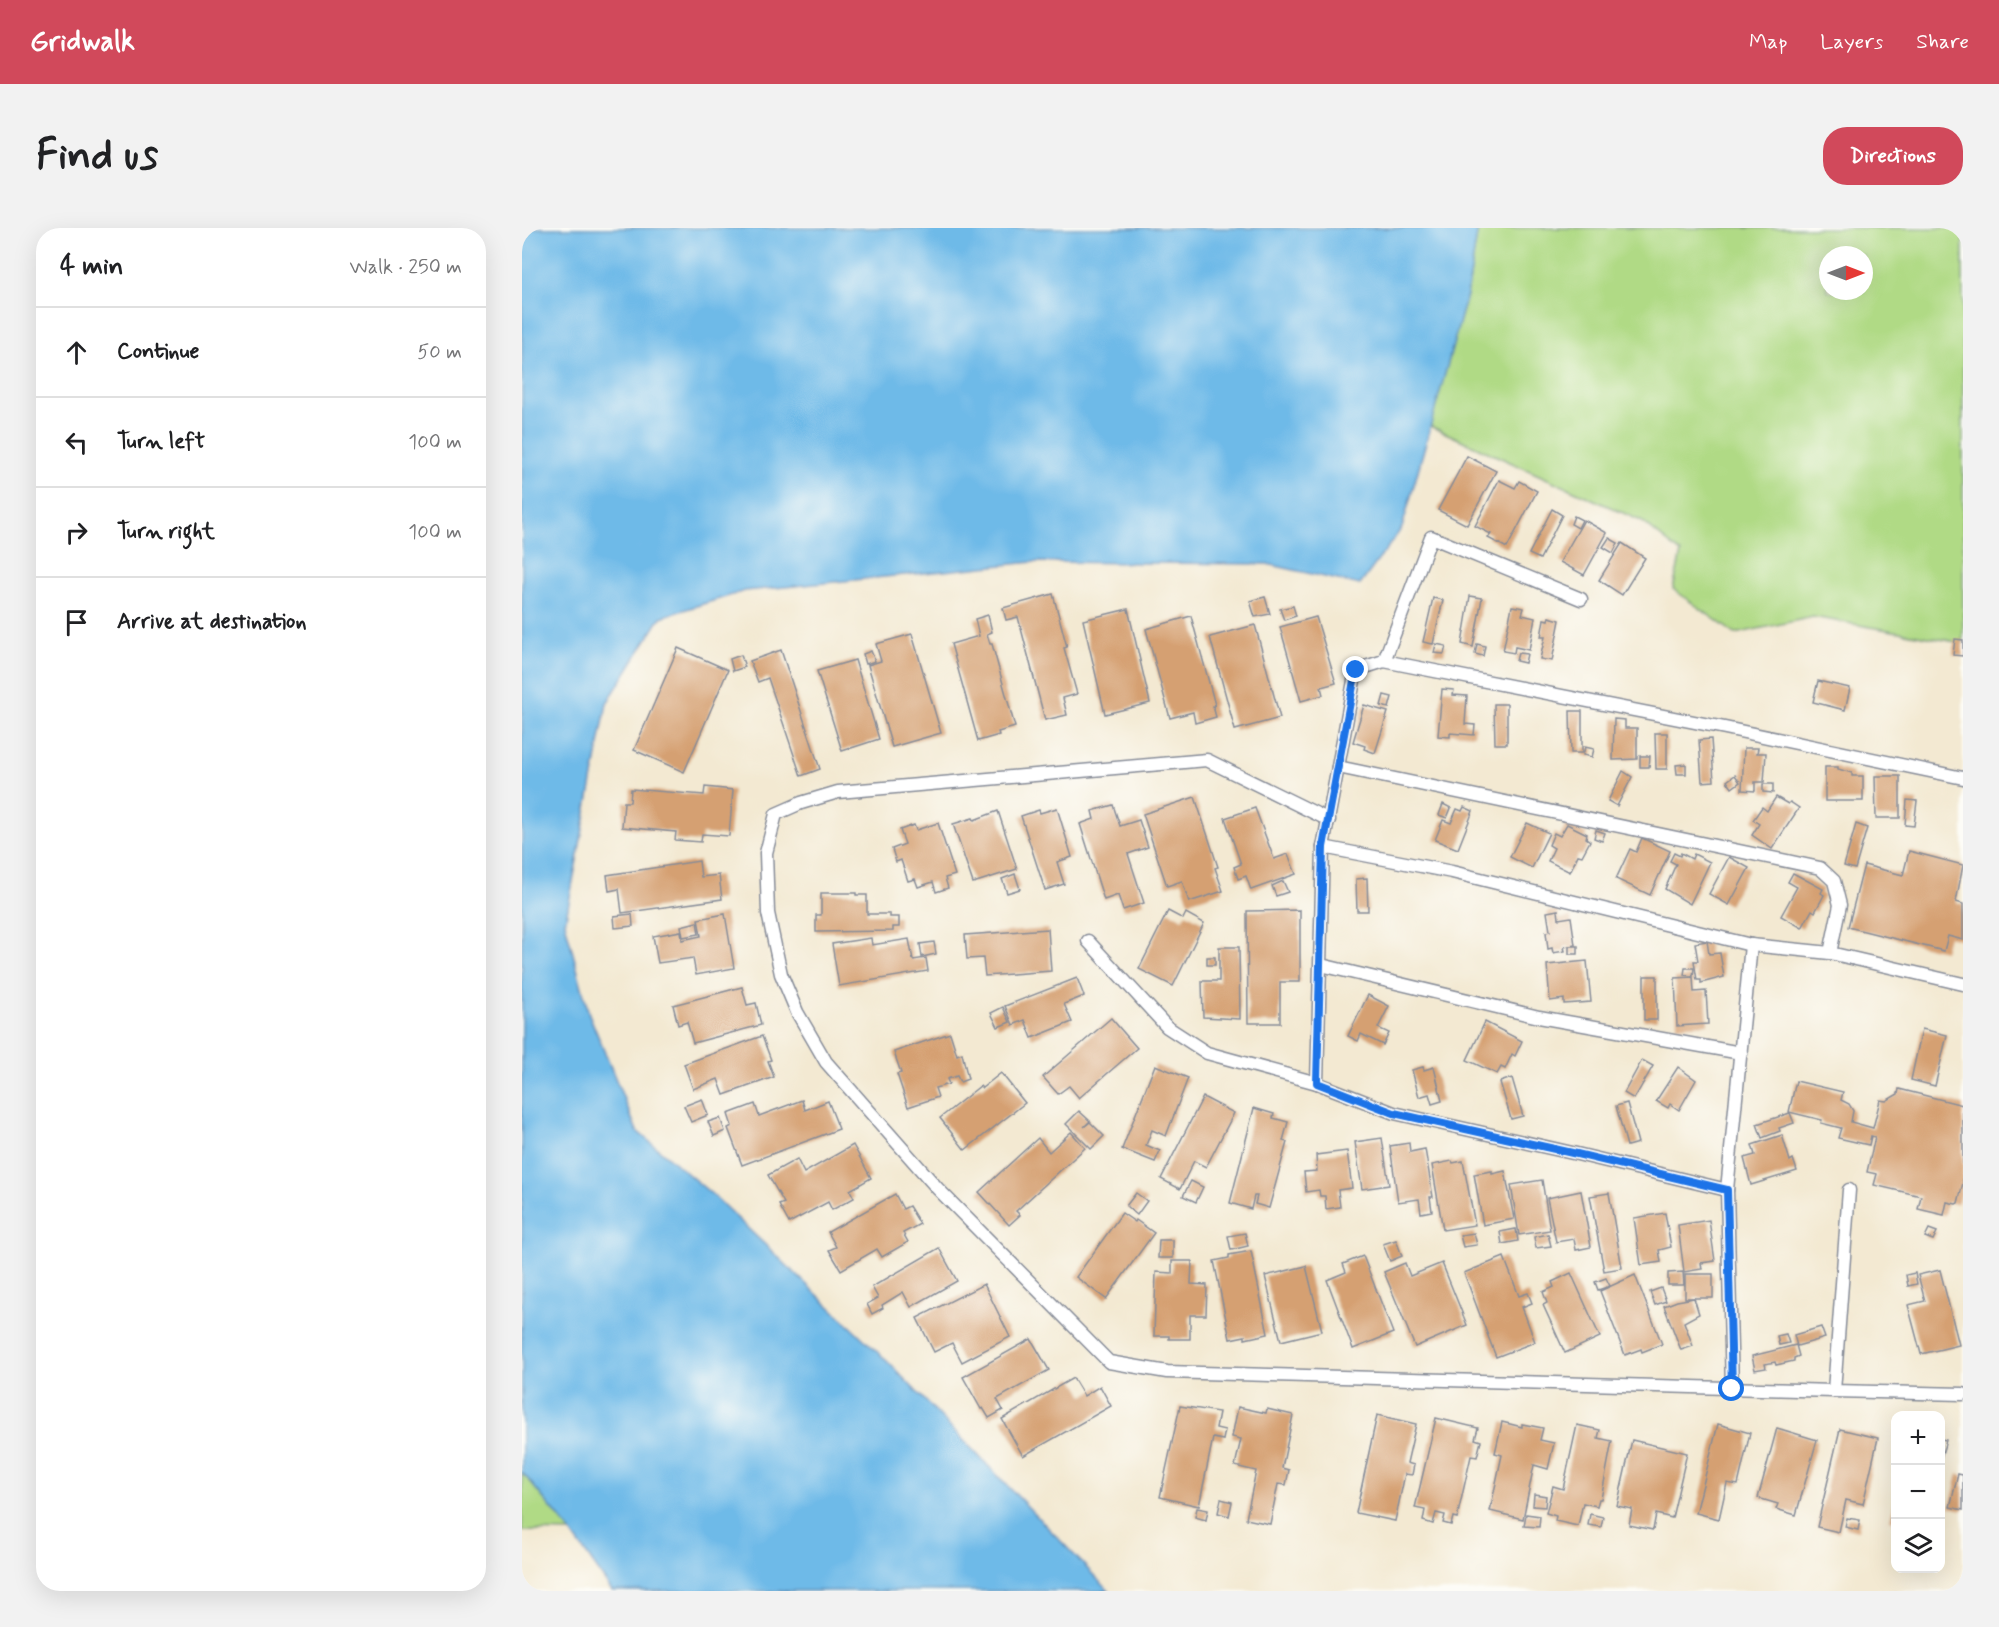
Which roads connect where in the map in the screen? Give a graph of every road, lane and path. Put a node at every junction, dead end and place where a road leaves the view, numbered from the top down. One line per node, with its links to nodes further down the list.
1 (1581, 599): 2 (lane)
2 (1384, 661): 3 (lane); 4 (lane)
3 (1338, 766): 5 (lane); 9 (lane)
4 (1963, 778)
5 (1329, 820): 6 (lane); 16 (lane)
6 (1323, 847): 8 (lane); 10 (lane)
7 (1088, 940): 13 (lane)
8 (1751, 945): 9 (lane); 12 (lane)
9 (1830, 953): 11 (lane)
10 (1321, 965): 12 (lane); 13 (lane)
11 (1963, 984)
12 (1741, 1053): 14 (lane)
13 (1317, 1083): 14 (lane)
14 (1727, 1190): 16 (lane)
15 (1849, 1190): 17 (lane)
16 (1732, 1389): 17 (lane)
17 (1834, 1391): 18 (lane)
18 (1963, 1394)

